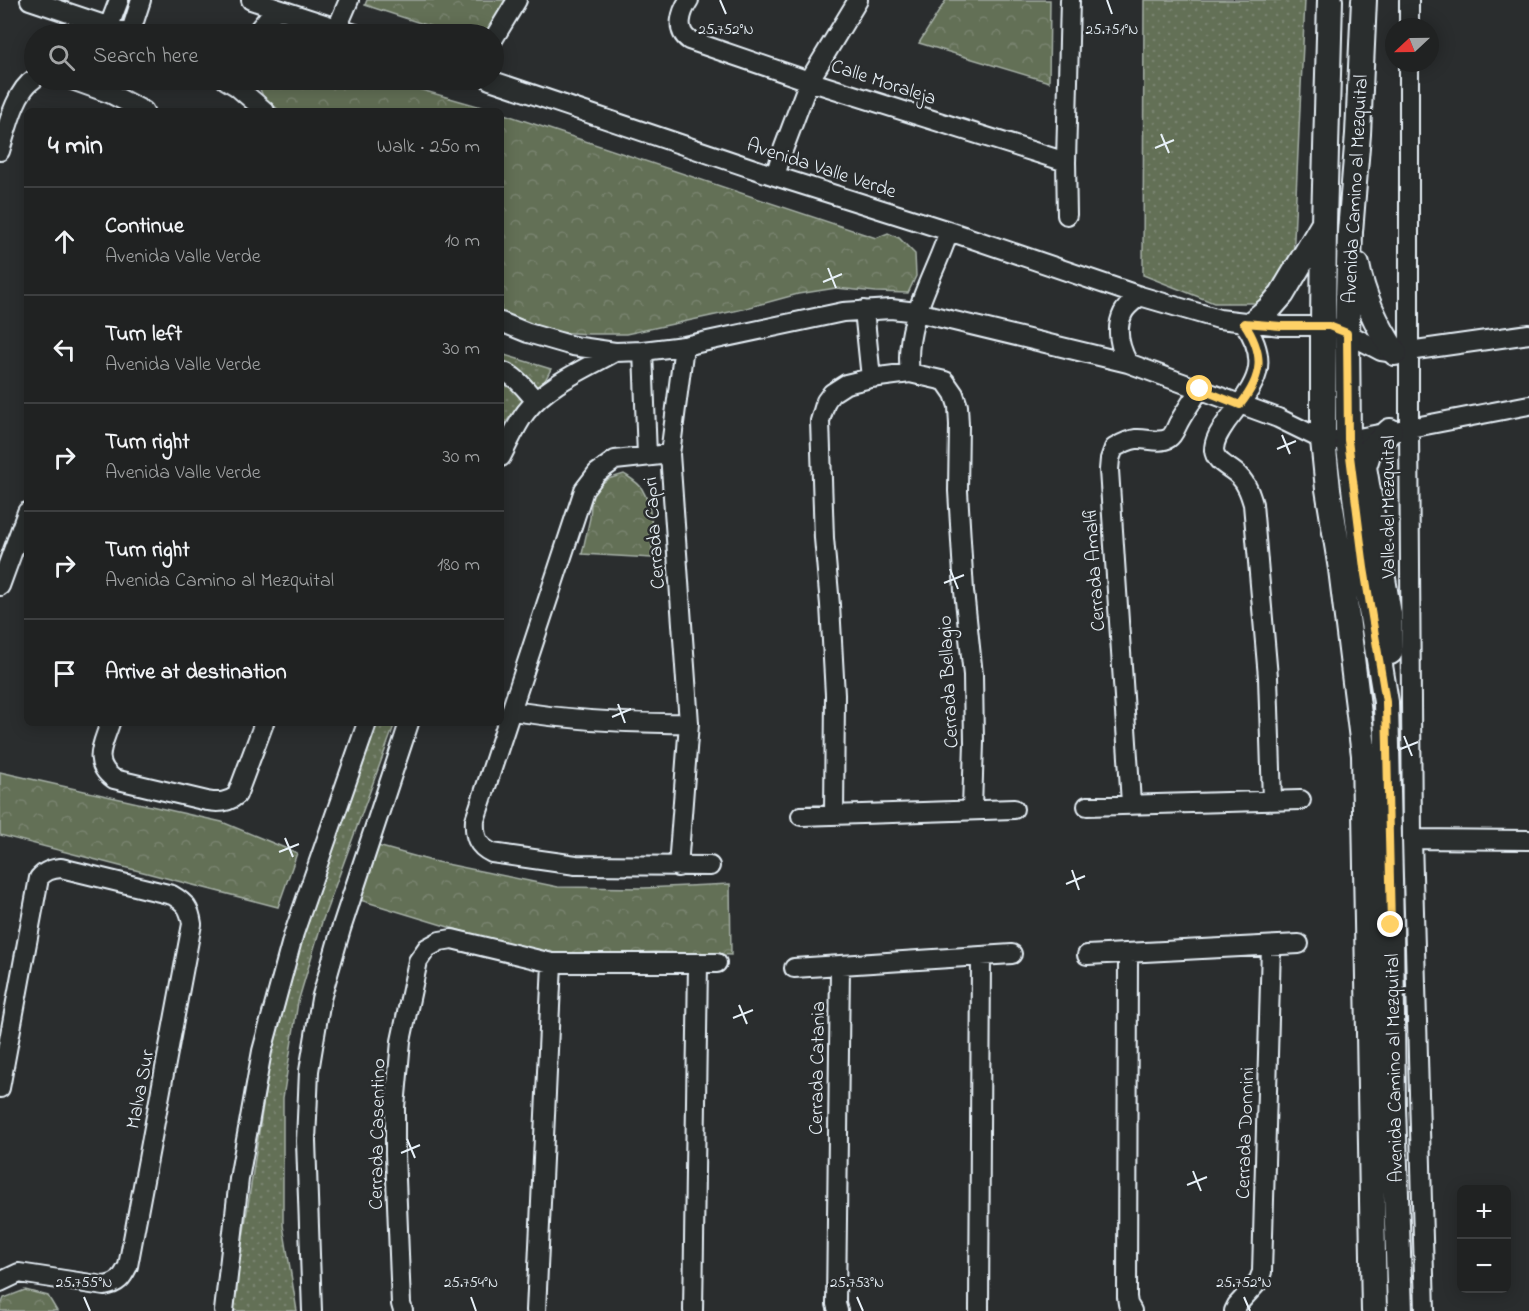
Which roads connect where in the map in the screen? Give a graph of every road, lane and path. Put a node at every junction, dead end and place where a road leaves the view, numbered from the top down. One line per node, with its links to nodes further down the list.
1 (30, 0): 15 (street)
2 (119, 0): 16 (street)
3 (141, 0): 17 (street)
4 (251, 0): 13 (street)
5 (349, 0): 20 (street)
6 (517, 0): 21 (street)
7 (689, 0): 23 (street, Calle Moraleja)
8 (858, 0): 23 (street)
9 (1070, 0): 31 (street)
10 (1330, 0): 34 (main road, Avenida Camino al Mezquital)
11 (1365, 0): 36 (main road, Avenida Camino al Mezquital)
12 (1409, 0): 14 (street)
13 (278, 9): 18 (street); 19 (street)
14 (1409, 18)
15 (90, 24)
16 (110, 24)
17 (134, 24)
18 (263, 24)
19 (325, 24)
20 (339, 24)
21 (502, 24)
22 (1409, 72): 48 (street, Valle del Mezquital)
23 (808, 81): 31 (street, Calle Moraleja); 32 (street)
24 (504, 85): 32 (street, Avenida Valle Verde)
25 (24, 89): 30 (street)
26 (118, 90): 28 (street)
27 (242, 90): 29 (street)
28 (140, 108)
29 (262, 108)
30 (0, 151)
31 (1066, 162): 33 (street)
32 (775, 176): 35 (street, Avenida Valle Verde)
33 (1067, 214)
34 (1324, 223): 41 (main road); 42 (main road, Avenida Camino al Mezquital)
35 (949, 231): 37 (street, Avenida Valle Verde); 39 (street)
36 (1350, 232): 43 (main road, Avenida Camino al Mezquital); 48 (main road)
37 (1140, 296): 41 (street, Avenida Valle Verde); 49 (street)
38 (864, 310): 39 (street); 45 (street); 52 (street)
39 (917, 312): 49 (street); 51 (street)
40 (504, 323): 47 (street)
41 (1247, 323): 42 (street, Avenida Valle Verde); 55 (street)
42 (1323, 326): 43 (street, Avenida Valle Verde); 58 (main road, Avenida Camino al Mezquital)
43 (1347, 333): 48 (street, Avenida Valle Verde); 59 (main road, Avenida Camino al Mezquital)
44 (1529, 334): 48 (street, Avenida Valle Verde)
45 (684, 346): 46 (street); 61 (street)
46 (643, 351): 47 (street); 62 (street)
47 (615, 352): 54 (street)
48 (1402, 352): 57 (street, Valle del Mezquital)
49 (1128, 363): 53 (street)
50 (504, 372): 54 (street)
51 (910, 373): 52 (street, Cerrada Bellagio); 76 (street, Cerrada Bellagio)
52 (871, 378): 78 (street, Cerrada Bellagio)
53 (1200, 389): 55 (street); 74 (street, Cerrada Amalfi)
54 (536, 401): 60 (street)
55 (1240, 405): 58 (street); 72 (street)
56 (1529, 405): 57 (street)
57 (1400, 429): 59 (street); 65 (main road); 80 (street, Valle del Mezquital)
58 (1323, 440): 59 (street); 108 (main road, Avenida Camino al Mezquital)
59 (1348, 440): 65 (main road, Avenida Camino al Mezquital)
60 (504, 451)
61 (670, 454): 62 (street, Cerrada Capri); 67 (street, Cerrada Capri)
62 (647, 456): 66 (street, Cerrada Capri)
63 (24, 520): 64 (street)
64 (0, 585)
65 (1386, 702): 109 (main road, Avenida Camino al Mezquital)
66 (512, 711): 67 (street); 82 (street, Cerrada Capri)
67 (689, 723): 82 (street, Cerrada Capri)
68 (109, 726): 69 (street)
69 (263, 726)
70 (366, 726): 99 (street)
71 (408, 726): 100 (street)
72 (1272, 800): 73 (street); 74 (street)
73 (1301, 800)
74 (1131, 804): 75 (street)
75 (1087, 806)
76 (972, 809): 77 (street); 78 (street)
77 (1014, 809)
78 (834, 814): 79 (street)
79 (801, 816)
80 (1412, 839): 81 (street); 110 (street, Valle del Mezquital)
81 (1529, 840)
82 (678, 867): 83 (street)
83 (710, 867)
84 (1299, 944): 85 (street)
85 (1271, 946): 86 (street); 107 (street, Cerrada Donnini)
86 (1128, 953): 89 (street); 106 (street)
87 (1012, 954): 88 (street)
88 (981, 956): 93 (street); 105 (street)
89 (1087, 956)
90 (552, 963): 91 (street, Cerrada Casentino); 101 (street, Cerrada Casentino); 102 (street)
91 (698, 963): 92 (street, Cerrada Casentino); 103 (street)
92 (717, 963)
93 (840, 966): 94 (street); 104 (street, Cerrada Catania)
94 (794, 968)
95 (0, 1088): 97 (street, Malva Sur)
96 (0, 1267): 97 (street)
97 (19, 1273): 98 (street)
98 (0, 1282)
99 (224, 1311)
100 (312, 1311)
101 (403, 1311)
102 (536, 1311)
103 (693, 1311)
104 (838, 1311)
105 (979, 1311)
106 (1132, 1311)
107 (1234, 1311)
108 (1374, 1311)
109 (1400, 1311)
110 (1425, 1311)

